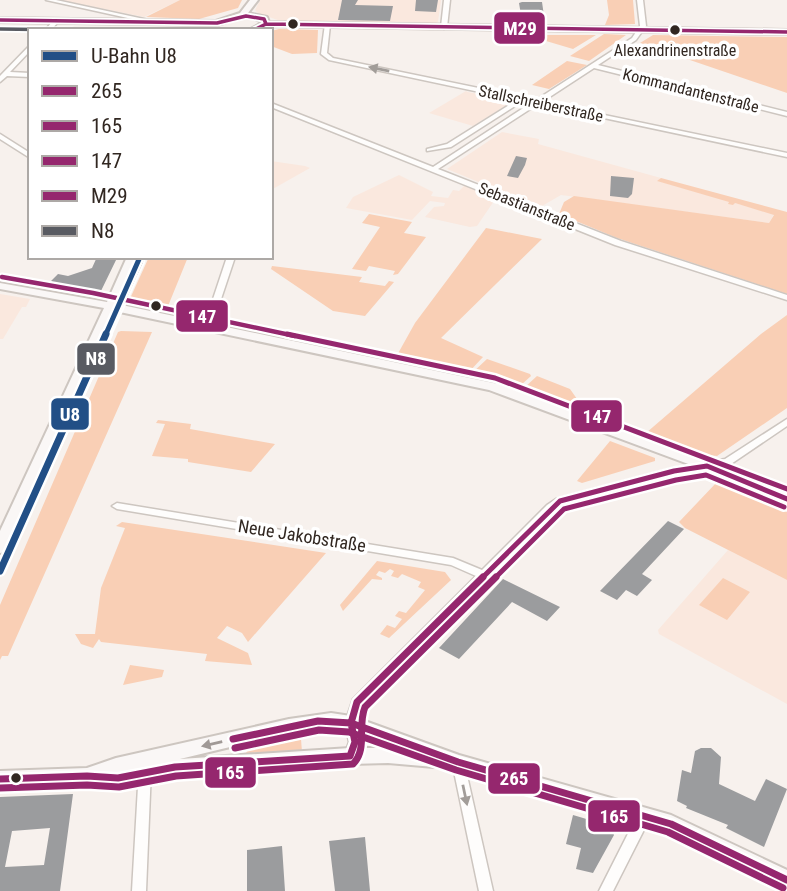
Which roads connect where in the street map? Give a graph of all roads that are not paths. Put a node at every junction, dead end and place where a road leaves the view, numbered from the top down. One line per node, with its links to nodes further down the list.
1 (49, 0): 7 (street)
2 (447, 0): 13 (street)
3 (640, 0): 17 (street)
4 (253, 2): 5 (street); 6 (street)
5 (242, 15): 6 (street); 10 (street)
6 (252, 15): 11 (street)
7 (120, 18): 9 (street); 10 (street)
8 (0, 20): 9 (street)
9 (56, 21): 14 (street)
10 (216, 23): 15 (street)
11 (266, 24): 12 (street); 16 (street)
12 (327, 25): 13 (street); 24 (street, Stallschreiberstraße, one-way to 12)
13 (444, 27): 17 (street)
14 (50, 28)
15 (222, 28)
16 (257, 28)
17 (642, 30): 18 (street); 20 (street)
18 (787, 32)
19 (28, 49): 21 (street)
20 (594, 66): 25 (street); 27 (street, Kommandantenstraße)
21 (4, 74): 22 (street); 23 (street)
22 (28, 75)
23 (0, 80)
24 (520, 101): 25 (street, Stallschreiberstraße); 29 (street)
25 (537, 103): 31 (street, Stallschreiberstraße); 32 (street)
26 (273, 106): 32 (street, Sebastianstraße)
27 (787, 114)
28 (0, 136): 30 (street)
29 (429, 150)
30 (28, 155)
31 (787, 155)
32 (434, 169): 36 (street, Sebastianstraße)
33 (131, 259): 37 (street)
34 (230, 259): 38 (street)
35 (0, 286): 37 (street)
36 (787, 298)
37 (110, 306): 38 (street); 43 (street)
38 (205, 327): 40 (street)
39 (787, 422): 40 (street)
40 (707, 466): 41 (street); 44 (street)
41 (787, 499)
42 (117, 506): 44 (street, Neue Jakobstraße)
43 (0, 548)
44 (484, 575): 45 (street)
45 (351, 723): 46 (street); 47 (street); 48 (street, one-way to 48)
46 (350, 757): 47 (street); 48 (street)
47 (458, 762): 50 (street); 53 (street, one-way to 53)
48 (145, 765): 49 (street); 52 (street)
49 (0, 779)
50 (644, 816): 51 (street); 54 (street)
51 (787, 880)
52 (139, 891)
53 (486, 891)
54 (606, 891)

